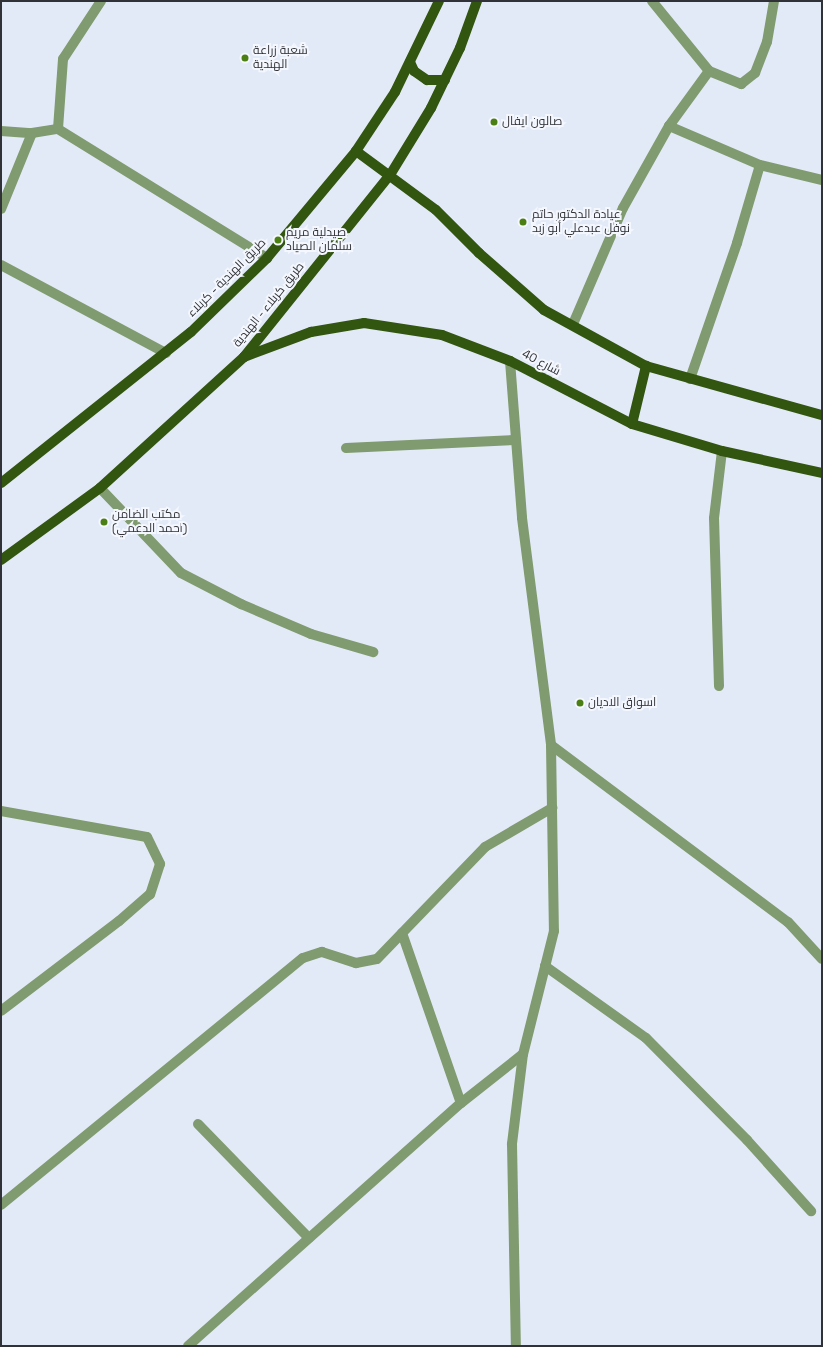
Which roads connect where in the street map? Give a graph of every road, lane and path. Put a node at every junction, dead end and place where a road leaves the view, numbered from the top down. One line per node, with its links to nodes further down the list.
1 (101, 1): 10 (street)
2 (439, 1): 6 (main road, طريق الهندية - كربلاء)
3 (477, 1): 8 (main road, طريق كربلاء - الهندية)
4 (652, 1): 7 (street)
5 (774, 1): 7 (street)
6 (410, 62): 8 (main road); 13 (main road, طريق الهندية - كربلاء)
7 (709, 71): 9 (street)
8 (445, 80): 15 (main road, طريق كربلاء - الهندية)
9 (669, 126): 14 (street); 20 (street)
10 (58, 129): 12 (street); 18 (street)
11 (1, 131): 12 (street)
12 (32, 133): 17 (street)
13 (356, 151): 15 (main road); 18 (main road, طريق الهندية - كربلاء)
14 (760, 165): 16 (street); 25 (street)
15 (390, 175): 20 (main road); 22 (main road, طريق كربلاء - الهندية)
16 (822, 180)
17 (1, 210)
18 (267, 258): 21 (main road, طريق الهندية - كربلاء)
19 (1, 265): 21 (street)
20 (574, 324): 24 (main road)
21 (166, 352): 32 (main road, طريق الهندية - كربلاء)
22 (244, 357): 23 (main road, شارع 40); 33 (main road, طريق كربلاء - الهندية)
23 (510, 361): 27 (main road, شارع 40); 28 (street)
24 (646, 366): 25 (main road); 27 (main road)
25 (690, 379): 26 (main road)
26 (822, 415)
27 (632, 424): 30 (main road, شارع 40)
28 (516, 440): 29 (street); 37 (street)
29 (346, 448)
30 (722, 451): 31 (main road, شارع 40); 36 (street)
31 (822, 473)
32 (1, 483)
33 (100, 488): 34 (main road, طريق كربلاء - الهندية); 35 (street)
34 (1, 560)
35 (373, 652)
36 (719, 686)
37 (551, 745): 38 (street); 41 (street)
38 (552, 808): 40 (street); 42 (street)
39 (1, 811): 43 (street)
40 (402, 933): 45 (street); 47 (street)
41 (822, 959)
42 (545, 966): 44 (street); 48 (street)
43 (1, 1011)
44 (523, 1054): 45 (street); 51 (street)
45 (461, 1103): 49 (street)
46 (198, 1124): 49 (street)
47 (1, 1205)
48 (811, 1211)
49 (309, 1238): 50 (street)
50 (188, 1346)
51 (516, 1346)

